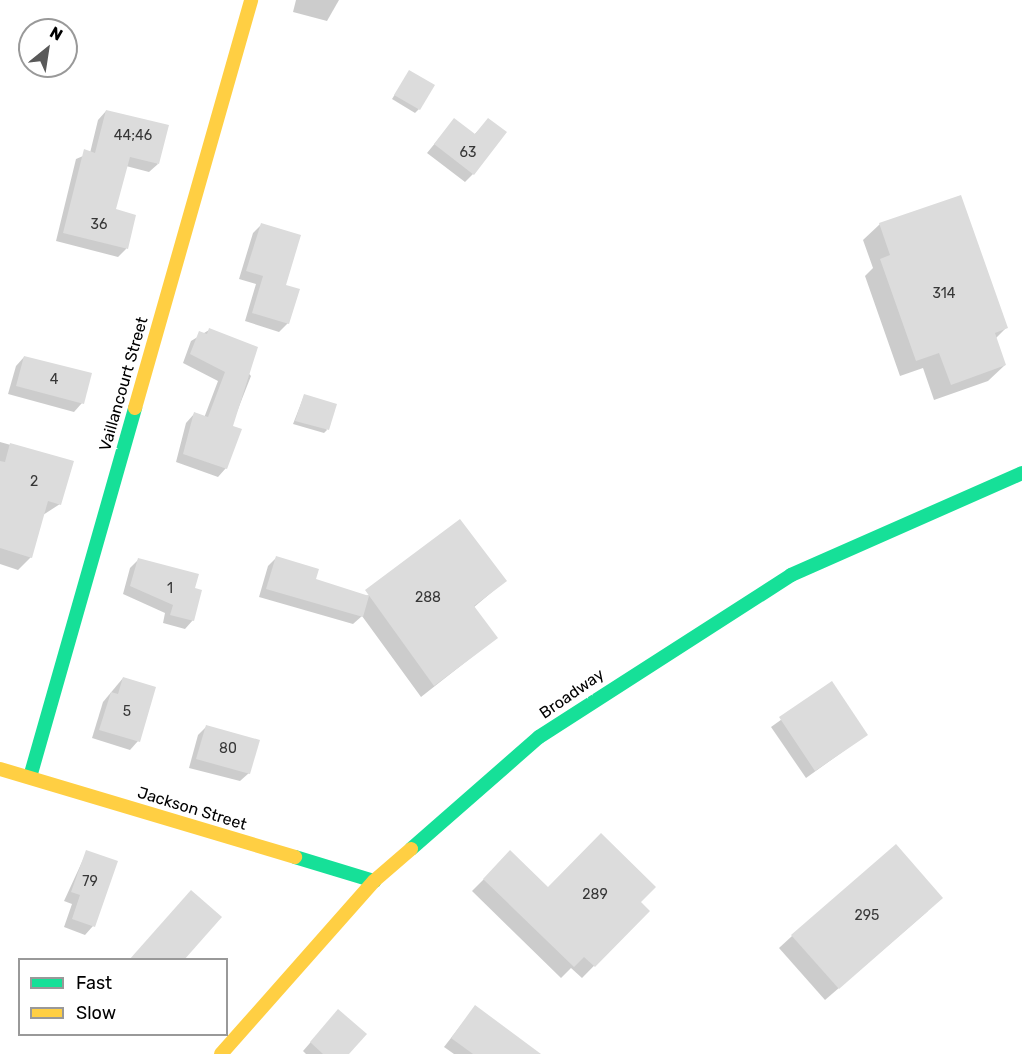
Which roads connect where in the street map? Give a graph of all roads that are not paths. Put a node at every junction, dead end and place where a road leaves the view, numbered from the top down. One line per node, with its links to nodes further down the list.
1 (251, 0): 4 (street, Vaillancourt Street)
2 (1022, 473): 5 (street, Broadway)
3 (0, 769): 4 (street, Jackson Street)
4 (30, 777): 5 (street, Jackson Street)
5 (374, 881): 6 (street, Broadway)
6 (221, 1054)

